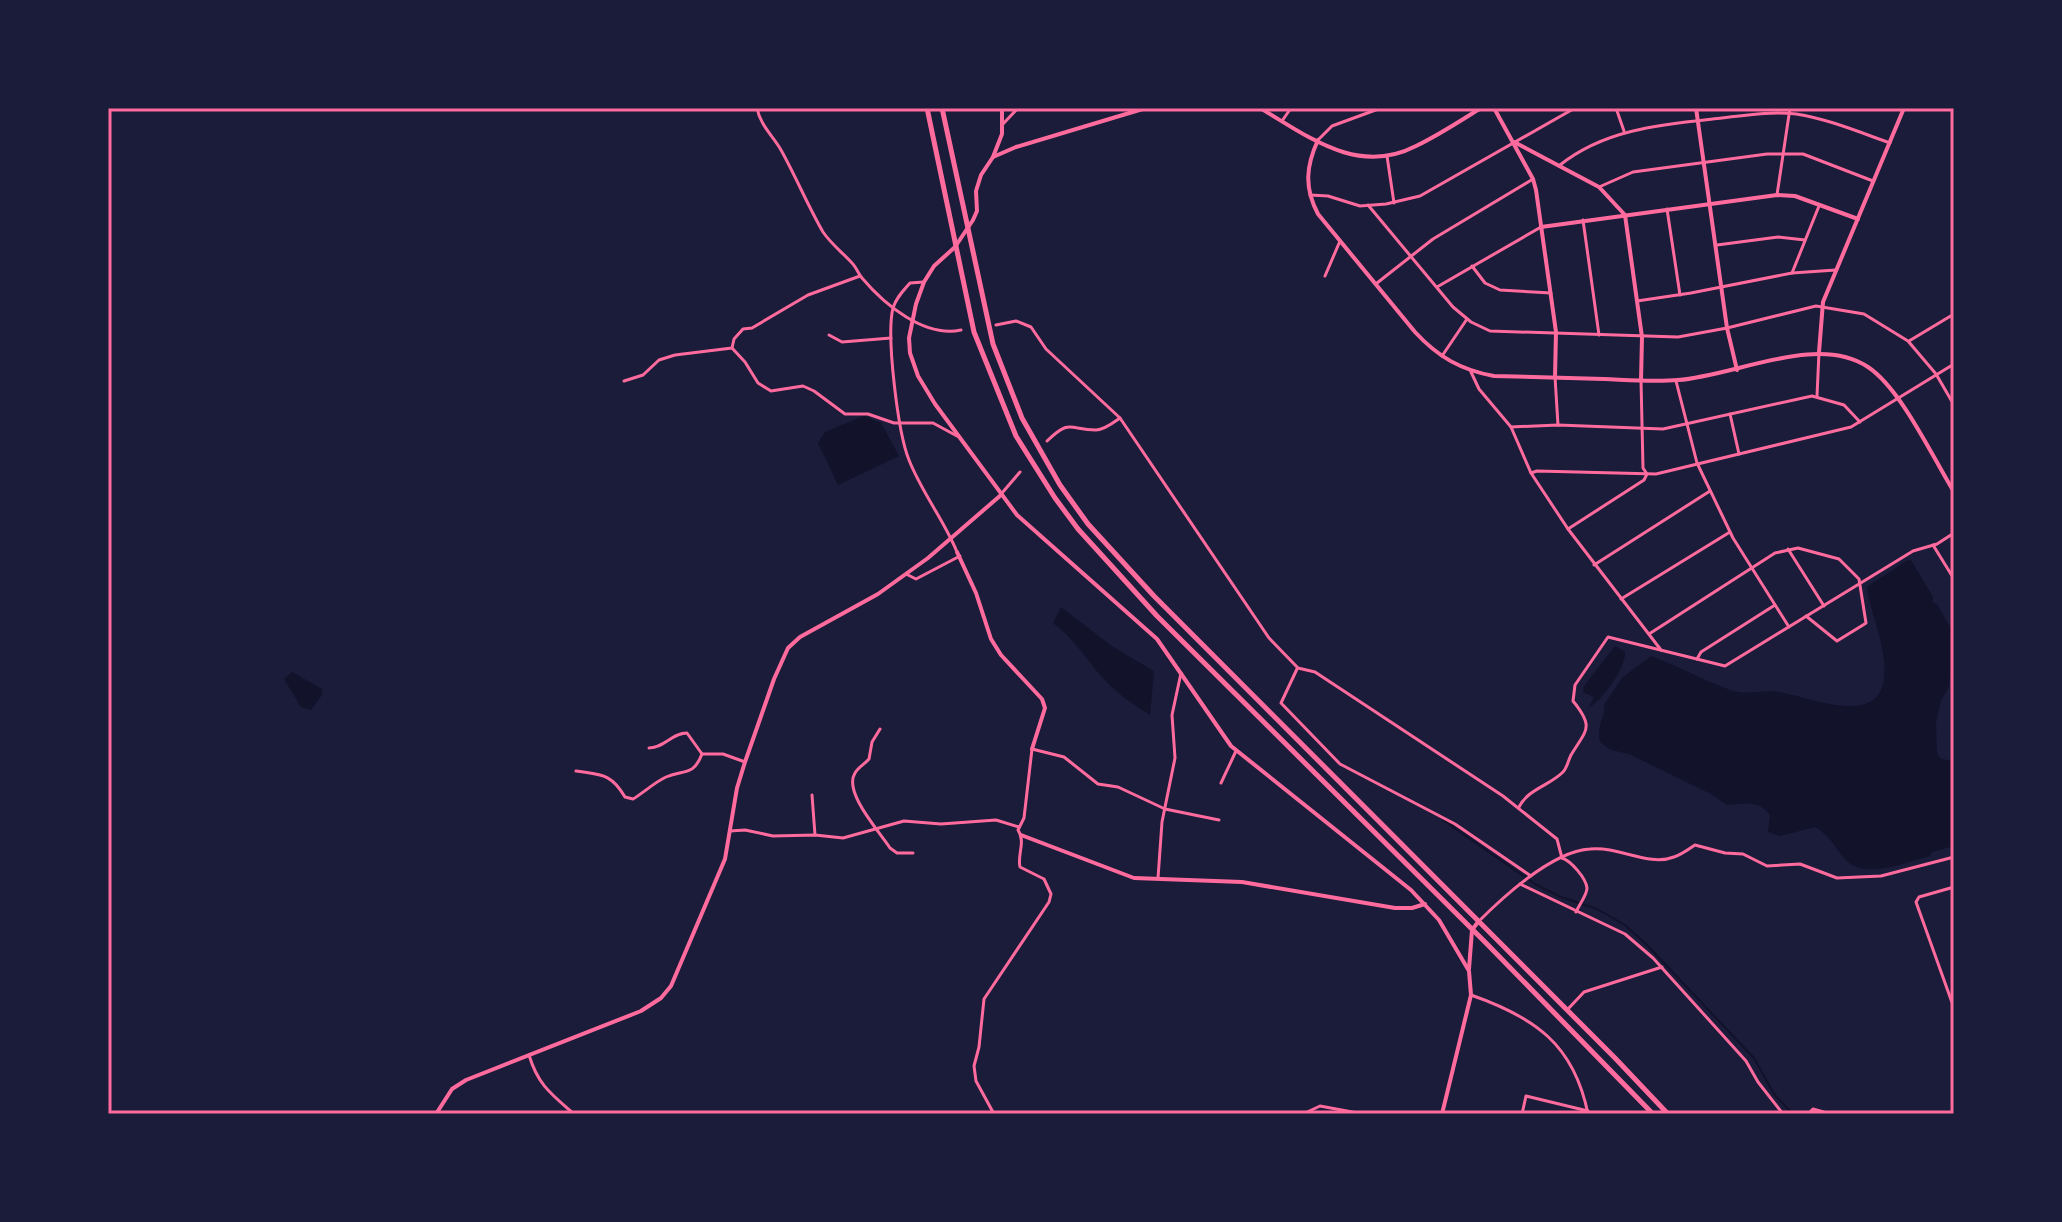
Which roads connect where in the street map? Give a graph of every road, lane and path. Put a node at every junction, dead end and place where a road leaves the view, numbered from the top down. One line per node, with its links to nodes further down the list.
1 (757, 108): 52 (street)
2 (927, 108): 47 (highway)
3 (942, 108): 43 (highway)
4 (1002, 108): 19 (street)
5 (1018, 108): 19 (street)
6 (1146, 108): 26 (street)
7 (1260, 108): 17 (street)
8 (1291, 108): 17 (street)
9 (1381, 108): 21 (street)
10 (1481, 108): 25 (street)
11 (1494, 108): 22 (street)
12 (1575, 108): 22 (street)
13 (1616, 108): 20 (street)
14 (1696, 108): 18 (street)
15 (1904, 108): 23 (street)
16 (1790, 111): 18 (street); 23 (street); 24 (street)
17 (1282, 121): 21 (street)
18 (1698, 121): 20 (street); 27 (street)
19 (1003, 124): 26 (street)
20 (1624, 132): 28 (street)
21 (1318, 140): 25 (street); 32 (street)
22 (1514, 142): 28 (street); 29 (street); 34 (street)
23 (1890, 143): 30 (street)
24 (1783, 154): 27 (street); 30 (street); 33 (street)
25 (1387, 156): 34 (street)
26 (993, 157): 43 (street)
27 (1704, 161): 31 (street); 35 (street)
28 (1559, 166): 31 (street)
29 (1533, 179): 42 (street); 48 (street)
30 (1874, 181): 40 (street)
31 (1599, 187): 39 (street)
32 (1310, 195): 36 (street); 45 (street)
33 (1777, 195): 35 (street); 37 (street)
34 (1394, 203): 36 (street)
35 (1709, 203): 38 (street); 46 (street)
36 (1368, 205): 48 (street)
37 (1819, 205): 40 (street); 44 (street)
38 (1667, 209): 39 (street); 59 (street)
39 (1625, 215): 41 (street); 60 (street)
40 (1858, 219): 50 (street)
41 (1583, 220): 42 (street); 71 (street)
42 (1541, 227): 49 (street); 58 (street)
43 (966, 229): 47 (street); 154 (highway)
44 (1805, 240): 46 (street); 51 (street)
45 (1340, 241): 53 (street); 55 (street)
46 (1715, 245): 57 (street)
47 (955, 247): 54 (street); 155 (highway)
48 (1411, 256): 55 (street); 56 (street)
49 (1472, 266): 56 (street); 58 (street)
50 (1836, 270): 51 (street); 61 (street)
51 (1792, 273): 57 (street)
52 (860, 276): 62 (street); 75 (street)
53 (1325, 276)
54 (924, 282): 62 (street); 65 (street)
55 (1375, 284): 77 (street)
56 (1437, 287): 64 (street)
57 (1721, 287): 59 (street); 67 (street)
58 (1551, 293): 69 (street)
59 (1680, 295): 60 (street)
60 (1637, 301): 72 (street)
61 (1822, 307): 67 (street); 74 (street); 76 (street)
62 (893, 308): 65 (street); 73 (street)
63 (1954, 314): 74 (street)
64 (1467, 319): 69 (street); 77 (street)
65 (912, 321): 68 (street); 97 (street)
66 (996, 325): 90 (street)
67 (1727, 328): 72 (street); 79 (street)
68 (961, 330)
69 (1556, 332): 71 (street); 82 (street)
70 (829, 335): 73 (street)
71 (1599, 335): 72 (street)
72 (1642, 337): 83 (street)
73 (891, 338): 92 (street)
74 (1908, 341): 81 (street)
75 (732, 348): 84 (street); 92 (street)
76 (1819, 352): 79 (street); 86 (street); 87 (street)
77 (1441, 357): 80 (street)
78 (1954, 364): 81 (street)
79 (1737, 370): 85 (street)
80 (1471, 372): 82 (street); 95 (street)
81 (1936, 374): 87 (street); 88 (street)
82 (1555, 377): 83 (street); 94 (street)
83 (1641, 380): 85 (street); 96 (street)
84 (624, 381)
85 (1676, 381): 93 (street)
86 (1817, 396): 89 (street); 91 (street)
87 (1897, 398): 91 (street); 105 (street)
88 (1954, 405)
89 (1730, 414): 93 (street); 99 (street)
90 (1120, 418): 98 (street); 126 (street)
91 (1860, 422): 99 (street)
92 (899, 423): 97 (street); 112 (street)
93 (1687, 424): 96 (street); 100 (street)
94 (1558, 425): 95 (street); 96 (street)
95 (1511, 427): 102 (street)
96 (1643, 427): 103 (street)
97 (958, 437): 106 (street)
98 (1047, 441)
99 (1739, 454): 100 (street)
100 (1697, 463): 103 (street); 104 (street)
101 (1020, 472): 106 (street)
102 (1531, 473): 103 (street); 107 (street)
103 (1647, 474): 107 (street)
104 (1710, 491): 108 (street); 113 (street)
105 (1954, 492)
106 (1001, 495): 115 (street); 127 (street)
107 (1568, 529): 113 (street)
108 (1730, 532): 114 (street); 118 (street)
109 (1954, 533): 110 (street)
110 (1933, 545): 116 (street); 117 (street)
111 (1788, 549): 114 (street); 117 (street); 120 (street)
112 (958, 554): 115 (street); 130 (street)
113 (1594, 565): 118 (street)
114 (1752, 568): 119 (street); 123 (street)
115 (905, 574): 133 (street)
116 (1954, 579)
117 (1860, 583): 120 (street); 121 (street)
118 (1621, 599): 123 (street)
119 (1775, 605): 122 (street); 125 (street)
120 (1824, 606): 121 (street)
121 (1806, 616): 122 (street)
122 (1789, 627): 125 (street)
123 (1649, 634): 124 (street)
124 (1661, 650): 125 (street); 138 (street)
125 (1697, 659)
126 (1298, 668): 138 (street); 148 (street)
127 (1181, 672): 131 (street); 137 (street)
128 (880, 729): 141 (street)
129 (649, 748): 132 (street)
130 (1032, 749): 137 (street); 140 (street)
131 (1236, 751): 135 (street); 152 (street)
132 (702, 754): 133 (street); 134 (street)
133 (745, 762): 142 (street)
134 (576, 771)
135 (1221, 783)
136 (812, 795): 143 (street)
137 (1165, 809): 139 (street); 149 (street)
138 (1520, 810): 147 (street)
139 (1219, 820)
140 (1019, 827): 141 (street); 144 (street)
141 (877, 828): 143 (street); 145 (street)
142 (730, 831): 143 (street); 161 (street)
143 (815, 835)
144 (1021, 835): 149 (street); 166 (street)
145 (913, 853)
146 (1954, 857): 147 (street)
147 (1562, 858): 148 (street); 153 (street)
148 (1531, 876): 150 (street)
149 (1158, 878): 152 (street)
150 (1520, 884): 153 (street); 154 (street)
151 (1954, 888): 159 (street)
152 (1425, 904): 157 (street)
153 (1576, 912): 156 (street)
154 (1478, 922): 155 (street); 160 (highway)
155 (1472, 930): 157 (street); 171 (highway)
156 (1662, 967): 160 (street); 173 (street)
157 (1469, 971): 158 (street)
158 (1471, 995): 162 (street); 169 (street)
159 (1954, 1008)
160 (1567, 1010): 172 (highway)
161 (529, 1055): 164 (street); 165 (street)
162 (1588, 1112): 170 (street)
163 (1827, 1113): 174 (street)
164 (436, 1114)
165 (574, 1114)
166 (994, 1114)
167 (1303, 1114): 168 (street)
168 (1363, 1114)
169 (1442, 1114)
170 (1522, 1114)
171 (1653, 1114)
172 (1668, 1114)
173 (1783, 1114)
174 (1808, 1114)

